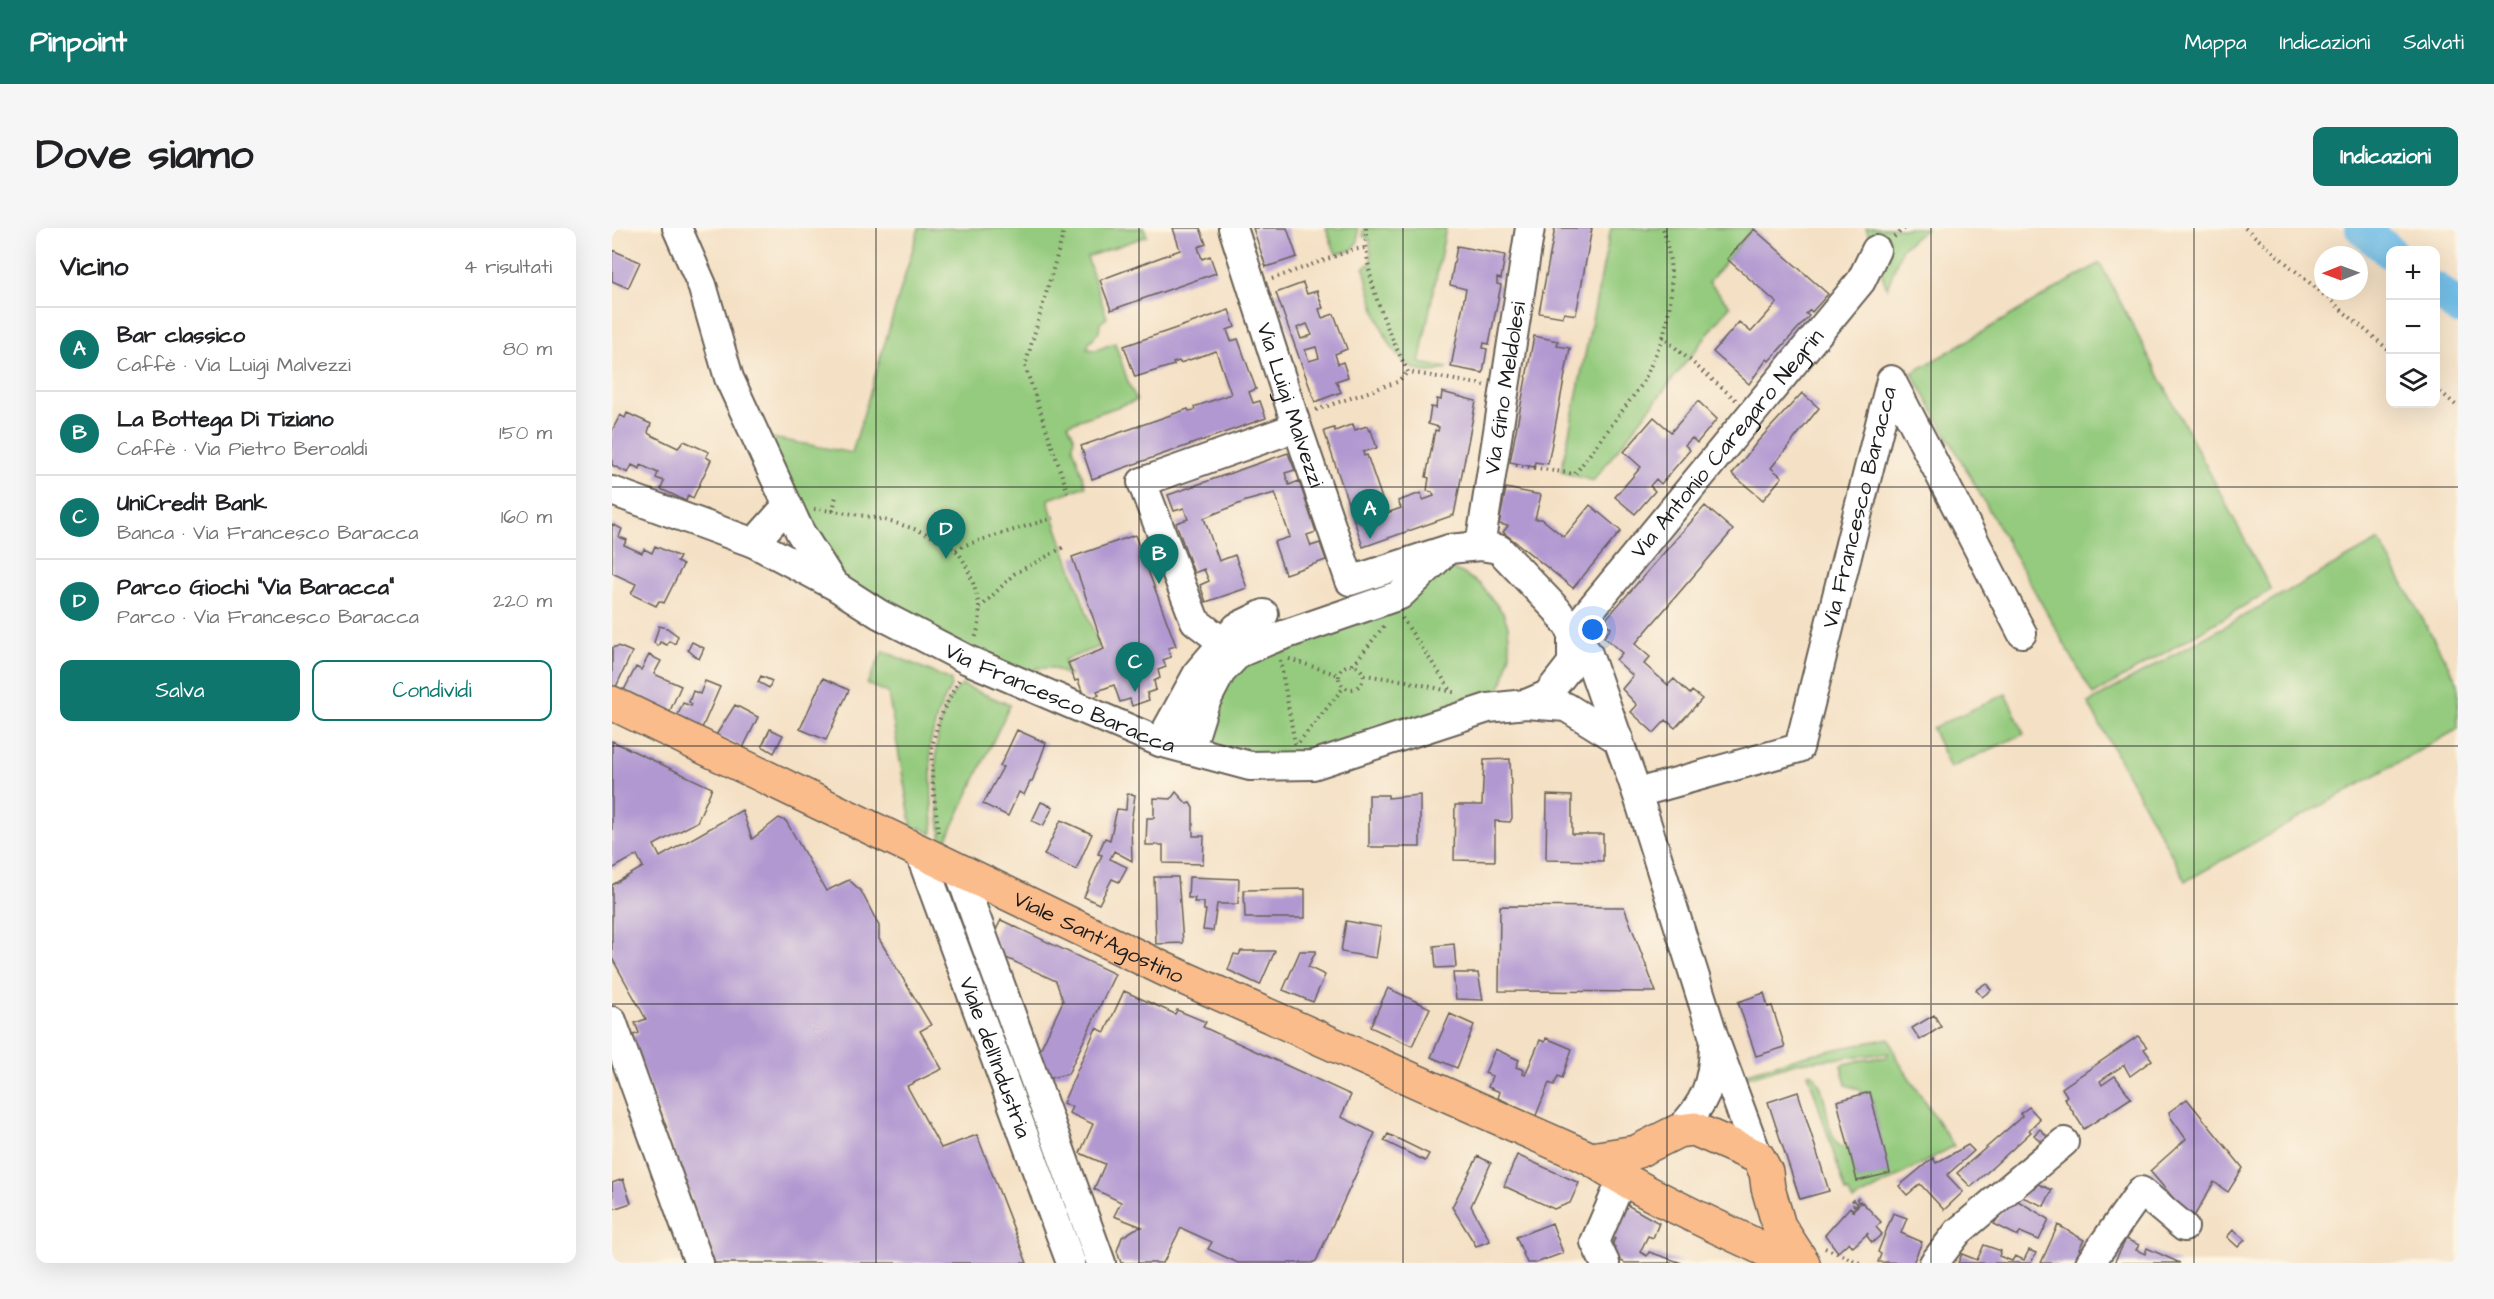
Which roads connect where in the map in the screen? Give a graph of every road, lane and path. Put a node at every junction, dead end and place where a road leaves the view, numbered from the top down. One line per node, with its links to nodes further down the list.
1 (677, 228): 23 (street, Via Francesco Baracca)
2 (1065, 228): 21 (path)
3 (1233, 228): 10 (street, Via Luigi Malvezzi)
4 (1366, 228): 8 (path)
5 (1530, 228): 14 (street, Via Gino Meldolesi)
6 (1663, 228): 11 (path)
7 (2245, 228): 12 (path)
8 (1365, 248): 10 (path); 13 (path)
9 (1876, 250): 17 (street, Via Antonio Caregaro Negrin)
10 (1252, 286): 18 (street, Via Luigi Malvezzi)
11 (1663, 337): 17 (path); 19 (path)
12 (2386, 347)
13 (1408, 372): 14 (path); 18 (path)
14 (1505, 388): 19 (street, Via Gino Meldolesi)
15 (2440, 391): 16 (path)
16 (2458, 407)
17 (1752, 414): 35 (street, Via Antonio Caregaro Negrin)
18 (1295, 422): 29 (street, Via Luigi Malvezzi); 37 (street)
19 (1494, 462): 27 (street, Via Gino Meldolesi)
20 (612, 491): 26 (street)
21 (1068, 493)
22 (836, 496): 24 (path)
23 (788, 506): 26 (street); 31 (street, Via Francesco Baracca)
24 (833, 511)
25 (1053, 518): 30 (path)
26 (754, 543): 31 (street)
27 (1480, 546): 29 (street); 35 (street)
28 (1064, 547): 32 (path)
29 (1449, 549): 47 (street)
30 (956, 550)
31 (834, 585): 46 (street, Via Francesco Baracca)
32 (980, 609)
33 (1396, 610): 41 (path)
34 (1264, 614): 37 (street)
35 (1572, 632): 43 (street); 45 (street)
36 (2022, 633): 48 (street, Via Francesco Baracca)
37 (1224, 643): 46 (street)
38 (1339, 675): 39 (path); 40 (path); 40 (path)
39 (1364, 675): 40 (path); 41 (path)
40 (1344, 687)
41 (1452, 692): 44 (path)
42 (612, 703): 49 (main road, Viale Sant'Agostino)
43 (1526, 704): 44 (street, Via Francesco Baracca); 45 (street, Via Francesco Baracca)
44 (1480, 711): 47 (street, Via Francesco Baracca)
45 (1618, 740): 48 (street)
46 (1160, 741): 47 (street, Via Francesco Baracca)
47 (1190, 750)
48 (1637, 793): 52 (street)
49 (920, 851): 50 (main road, Viale Sant'Agostino); 63 (street, Viale dell'Industria)
50 (959, 871): 56 (main road, Viale Sant'Agostino); 64 (street, Viale dell'Industria)
51 (612, 1021): 62 (street)
52 (1715, 1041): 53 (street); 55 (street)
53 (1671, 1135): 55 (main road); 56 (main road, Viale Sant'Agostino); 59 (main road)
54 (2064, 1142): 68 (street)
55 (1758, 1157): 58 (main road)
56 (1591, 1158): 57 (main road, Viale Sant'Agostino)
57 (1622, 1179): 59 (main road, Viale Sant'Agostino); 65 (street)
58 (1768, 1188): 61 (main road); 67 (main road)
59 (1666, 1201): 61 (main road, Viale Sant'Agostino)
60 (2184, 1227): 69 (street)
61 (1724, 1229): 66 (main road, Viale Sant'Agostino)
62 (699, 1263)
63 (1071, 1263)
64 (1101, 1263)
65 (1605, 1263)
66 (1793, 1263)
67 (1803, 1263)
68 (1934, 1263)
69 (2090, 1263)

